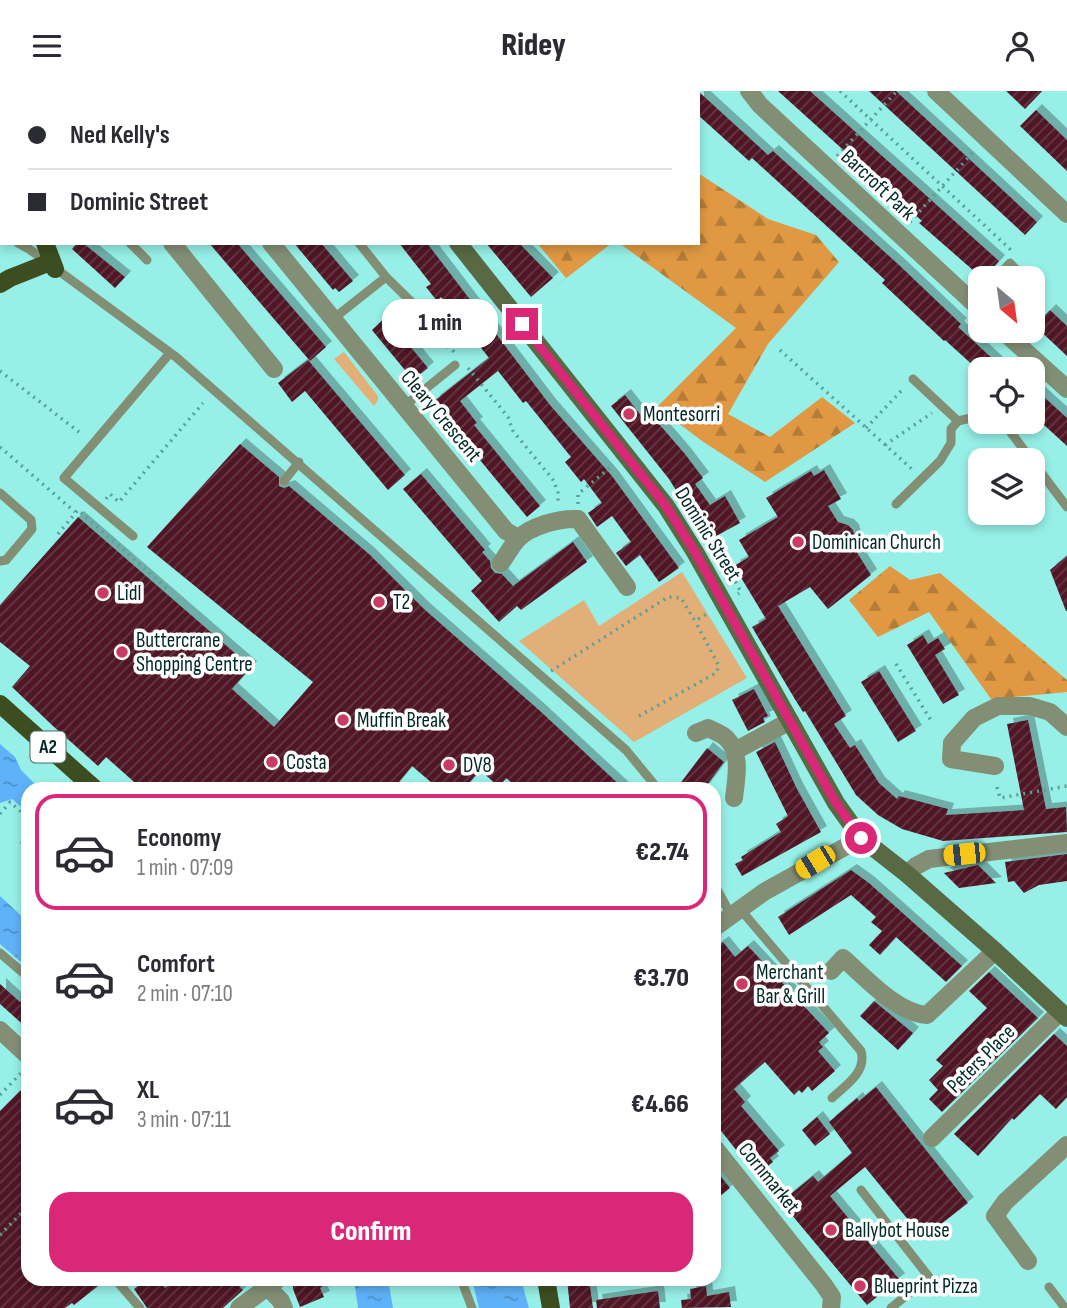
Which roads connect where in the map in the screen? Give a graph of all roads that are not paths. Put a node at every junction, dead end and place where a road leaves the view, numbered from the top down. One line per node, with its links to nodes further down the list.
1 (749, 91): 15 (street, Barcroft Park)
2 (936, 91): 3 (street)
3 (1067, 213)
4 (21, 245): 12 (lane)
5 (46, 245): 12 (main road)
6 (132, 245): 11 (lane)
7 (174, 245): 21 (street)
8 (273, 245): 16 (street, Cleary Crescent)
9 (361, 245): 13 (lane)
10 (460, 245): 39 (main road, Dominic Street)
11 (147, 260)
12 (51, 266): 14 (main road); 19 (lane)
13 (386, 277): 16 (lane); 17 (lane)
14 (0, 284)
15 (968, 294)
16 (332, 320): 24 (street, Cleary Crescent)
17 (432, 321)
18 (1016, 343): 23 (street)
19 (170, 353): 28 (lane); 33 (lane)
20 (455, 365): 24 (lane)
21 (274, 369)
22 (913, 379): 26 (lane)
23 (1067, 389)
24 (403, 407): 34 (street, Cleary Crescent)
25 (968, 419): 26 (lane)
26 (958, 421): 31 (lane)
27 (1012, 434): 32 (lane)
28 (299, 462): 29 (lane); 45 (lane)
29 (284, 481)
30 (0, 493): 35 (lane)
31 (896, 504)
32 (1067, 507)
33 (132, 536)
34 (518, 538): 36 (street); 37 (street)
35 (0, 561)
36 (501, 563)
37 (627, 587)
38 (0, 704): 44 (main road, A2)
39 (790, 722): 42 (street); 47 (main road, Dominic Street)
40 (1067, 727): 43 (street)
41 (696, 733): 42 (street)
42 (735, 751): 46 (street)
43 (995, 766)
44 (87, 782)
45 (652, 782)
46 (734, 798)
47 (861, 838): 49 (main road, Dominic Street); 51 (street)
48 (1067, 842): 49 (street)
49 (907, 874): 53 (main road, Dominic Street)
50 (721, 893): 51 (lane)
51 (735, 912): 52 (street); 60 (lane)
52 (721, 923)
53 (995, 951): 56 (street); 57 (main road, Dominic Street)
54 (0, 953): 55 (lane)
55 (21, 971)
56 (831, 971)
57 (1063, 1015): 61 (street, Peters Place)
58 (0, 1030): 59 (street)
59 (21, 1050)
60 (832, 1098)
61 (932, 1138)
62 (1067, 1145): 65 (street)
63 (721, 1156): 77 (street, Cornmarket)
64 (861, 1190): 78 (lane)
65 (1028, 1261)
66 (121, 1286): 72 (lane)
67 (264, 1286): 73 (street)
68 (271, 1286): 74 (street)
69 (464, 1286): 75 (lane)
70 (547, 1286): 76 (main road)
71 (1049, 1287): 79 (lane)
72 (140, 1308)
73 (239, 1308)
74 (284, 1308)
75 (472, 1308)
76 (551, 1308)
77 (831, 1308)
78 (891, 1308)
79 (1065, 1308)

